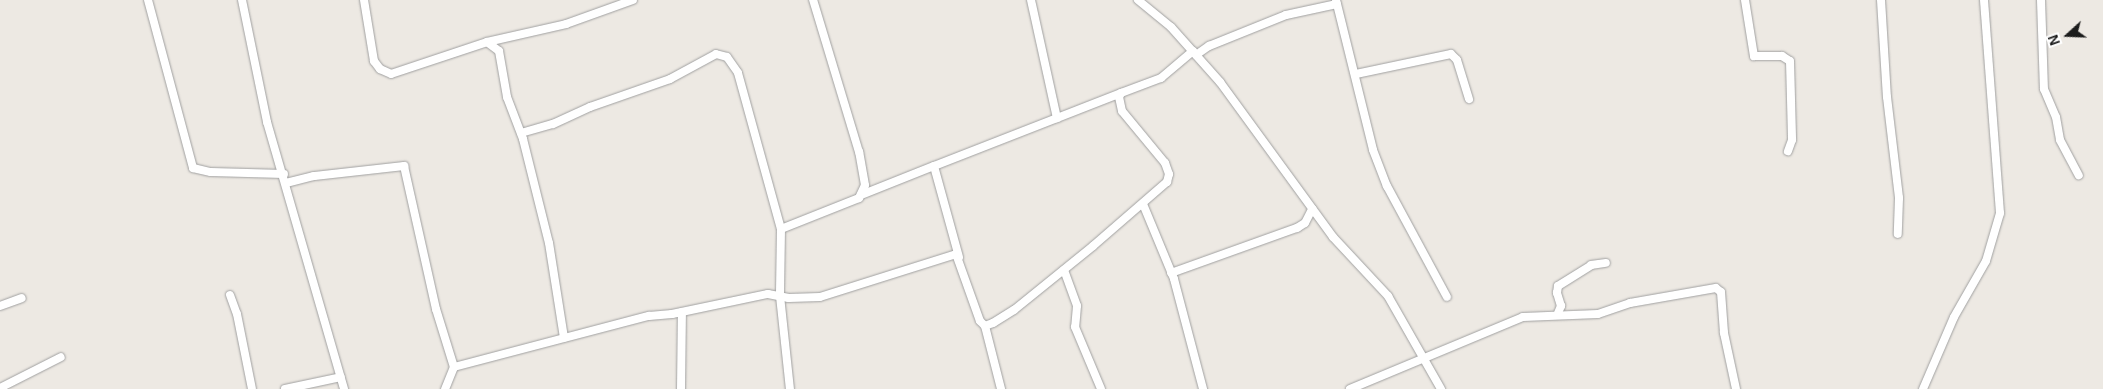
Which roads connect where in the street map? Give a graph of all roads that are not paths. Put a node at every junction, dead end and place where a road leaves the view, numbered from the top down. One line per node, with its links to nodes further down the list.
1 (148, 0): 24 (street)
2 (242, 0): 24 (street)
3 (364, 0): 14 (street)
4 (633, 0): 13 (street)
5 (813, 0): 27 (street)
6 (1031, 0): 20 (street)
7 (1138, 0): 16 (street)
8 (1745, 0): 22 (street)
9 (1881, 0): 31 (street)
10 (1984, 0): 62 (street)
11 (2041, 0): 25 (street)
12 (1336, 2): 16 (street); 17 (street)
13 (516, 36): 14 (street); 15 (street)
14 (487, 42): 15 (street)
15 (499, 51): 21 (street)
16 (1194, 53): 18 (street); 29 (street)
17 (1356, 74): 19 (street); 38 (street)
18 (1120, 94): 20 (street); 28 (street)
19 (1469, 99)
20 (1057, 118): 23 (street)
21 (522, 133): 30 (street); 44 (street)
22 (1788, 151)
23 (934, 166): 27 (street); 32 (street)
24 (284, 174): 26 (street)
25 (2079, 175)
26 (286, 183): 47 (street); 48 (street)
27 (861, 195): 30 (street)
28 (1143, 204): 34 (street); 35 (street)
29 (1312, 209): 35 (street); 46 (street)
30 (781, 229): 37 (street)
31 (1898, 234)
32 (959, 257): 37 (street); 43 (street)
33 (1606, 264): 42 (street)
34 (1064, 270): 43 (street); 57 (street)
35 (1171, 273): 58 (street)
36 (230, 295): 50 (street)
37 (780, 296): 41 (street); 55 (street)
38 (1446, 297)
39 (22, 298): 40 (street)
40 (0, 306)
41 (682, 312): 44 (street); 54 (street)
42 (1558, 313): 46 (street); 61 (street)
43 (985, 326): 56 (street)
44 (564, 338): 47 (street)
45 (61, 358): 49 (street)
46 (1424, 358): 59 (street); 60 (street)
47 (454, 367): 53 (street)
48 (341, 377): 51 (street); 52 (street)
49 (0, 388)
50 (252, 389)
51 (285, 389)
52 (344, 389)
53 (445, 389)
54 (681, 389)
55 (790, 389)
56 (1001, 389)
57 (1101, 389)
58 (1203, 389)
59 (1350, 389)
60 (1441, 389)
61 (1736, 389)
62 (1923, 389)

